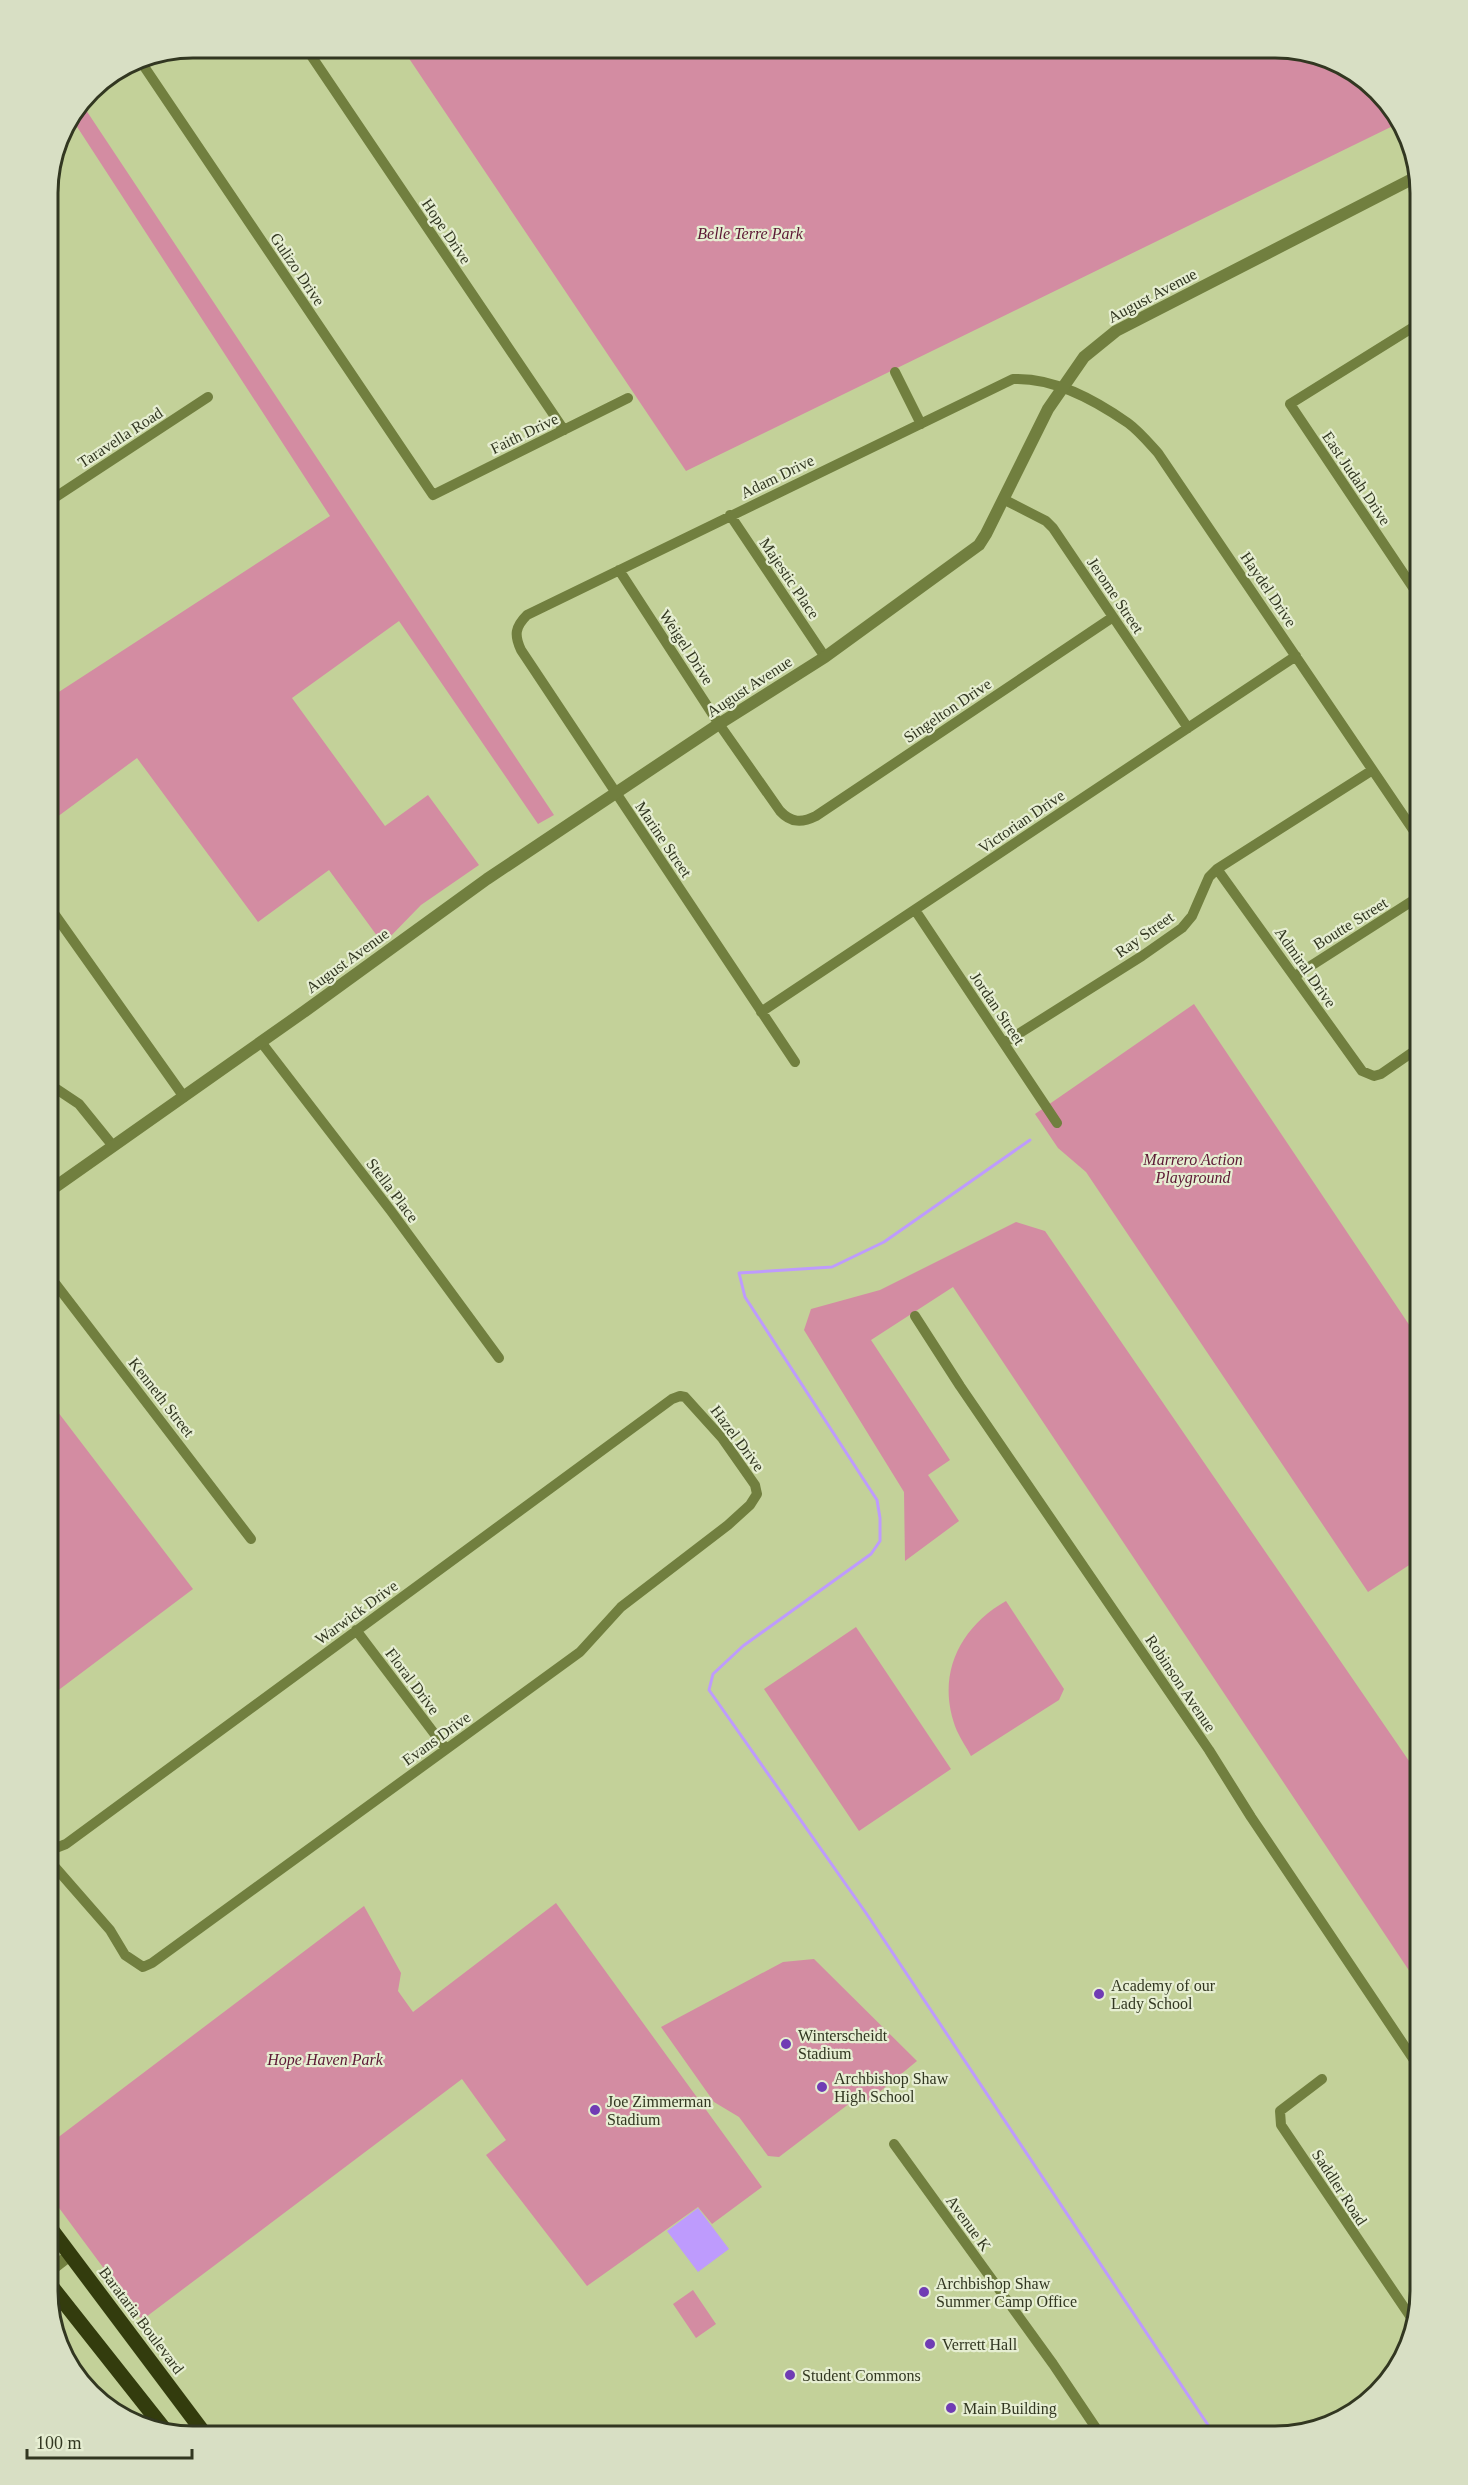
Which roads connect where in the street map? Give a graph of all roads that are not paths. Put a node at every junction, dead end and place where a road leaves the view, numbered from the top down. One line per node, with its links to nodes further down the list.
1 (313, 58): 10 (street, Hope Drive)
2 (145, 68): 12 (street, Gulizo Drive)
3 (1409, 181): 6 (street, August Avenue)
4 (1409, 330): 16 (street, East Judah Drive)
5 (895, 372): 9 (street)
6 (1062, 387): 9 (street, Adam Drive); 13 (street, August Avenue); 19 (street, Haydel Drive)
7 (208, 397): 11 (street, Taravella Road)
8 (628, 398): 10 (street, Faith Drive)
9 (921, 424): 14 (street, Adam Drive)
10 (564, 430): 12 (street, Faith Drive)
11 (59, 495)
12 (433, 495)
13 (1003, 499): 17 (street, Jerome Street); 20 (street, August Avenue)
14 (730, 515): 15 (street, Adam Drive); 20 (street, Majestic Place)
15 (619, 570): 18 (street, Adam Drive); 21 (street, Weigel Drive)
16 (1409, 582)
17 (1113, 617): 22 (street, Jerome Street); 25 (street, Singelton Drive)
18 (515, 630): 24 (street, Marine Street)
19 (1296, 656): 22 (street, Victorian Drive); 23 (street, Haydel Drive)
20 (825, 657): 21 (street, August Avenue)
21 (719, 724): 24 (street, August Avenue); 25 (street, Weigel Drive)
22 (1188, 728): 29 (street, Victorian Drive)
23 (1371, 771): 26 (street, Haydel Drive); 27 (street, Ray Street)
24 (616, 794): 32 (street, Marine Street); 33 (street, August Avenue)
25 (796, 822)
26 (1409, 825)
27 (1217, 869): 31 (street, Admiral Drive); 34 (street, Ray Street)
28 (1409, 903): 31 (street, Boutte Street)
29 (915, 910): 32 (street, Victorian Drive); 34 (street, Jordan Street)
30 (59, 921): 38 (street)
31 (1295, 976): 35 (street, Admiral Drive)
32 (761, 1012): 36 (street, Marine Street)
33 (261, 1042): 38 (street, August Avenue); 44 (street, Stella Place)
34 (1004, 1043): 39 (street, Jordan Street)
35 (1409, 1054)
36 (795, 1062)
37 (59, 1090): 40 (street)
38 (183, 1097): 40 (street, August Avenue)
39 (1057, 1123)
40 (113, 1146): 41 (street, August Avenue)
41 (59, 1185)
42 (58, 1288): 47 (street, Kenneth Street)
43 (915, 1316): 52 (street, Robinson Avenue)
44 (499, 1358)
45 (680, 1396): 46 (street, Hazel Drive); 48 (street, Warwick Drive)
46 (750, 1505): 49 (street, Evans Drive)
47 (251, 1539)
48 (356, 1630): 49 (street, Floral Drive); 50 (street, Warwick Drive)
49 (446, 1749): 51 (street, Evans Drive)
50 (58, 1847)
51 (58, 1871)
52 (1409, 2053)
53 (1322, 2079): 59 (street, Saddler Road)
54 (894, 2144): 62 (street, Avenue K)
55 (58, 2239): 56 (main road, Barataria Boulevard)
56 (70, 2255): 57 (street); 61 (main road, Barataria Boulevard)
57 (58, 2264)
58 (58, 2295): 60 (main road)
59 (1408, 2313)
60 (158, 2421)
61 (199, 2426)
62 (1095, 2426)

